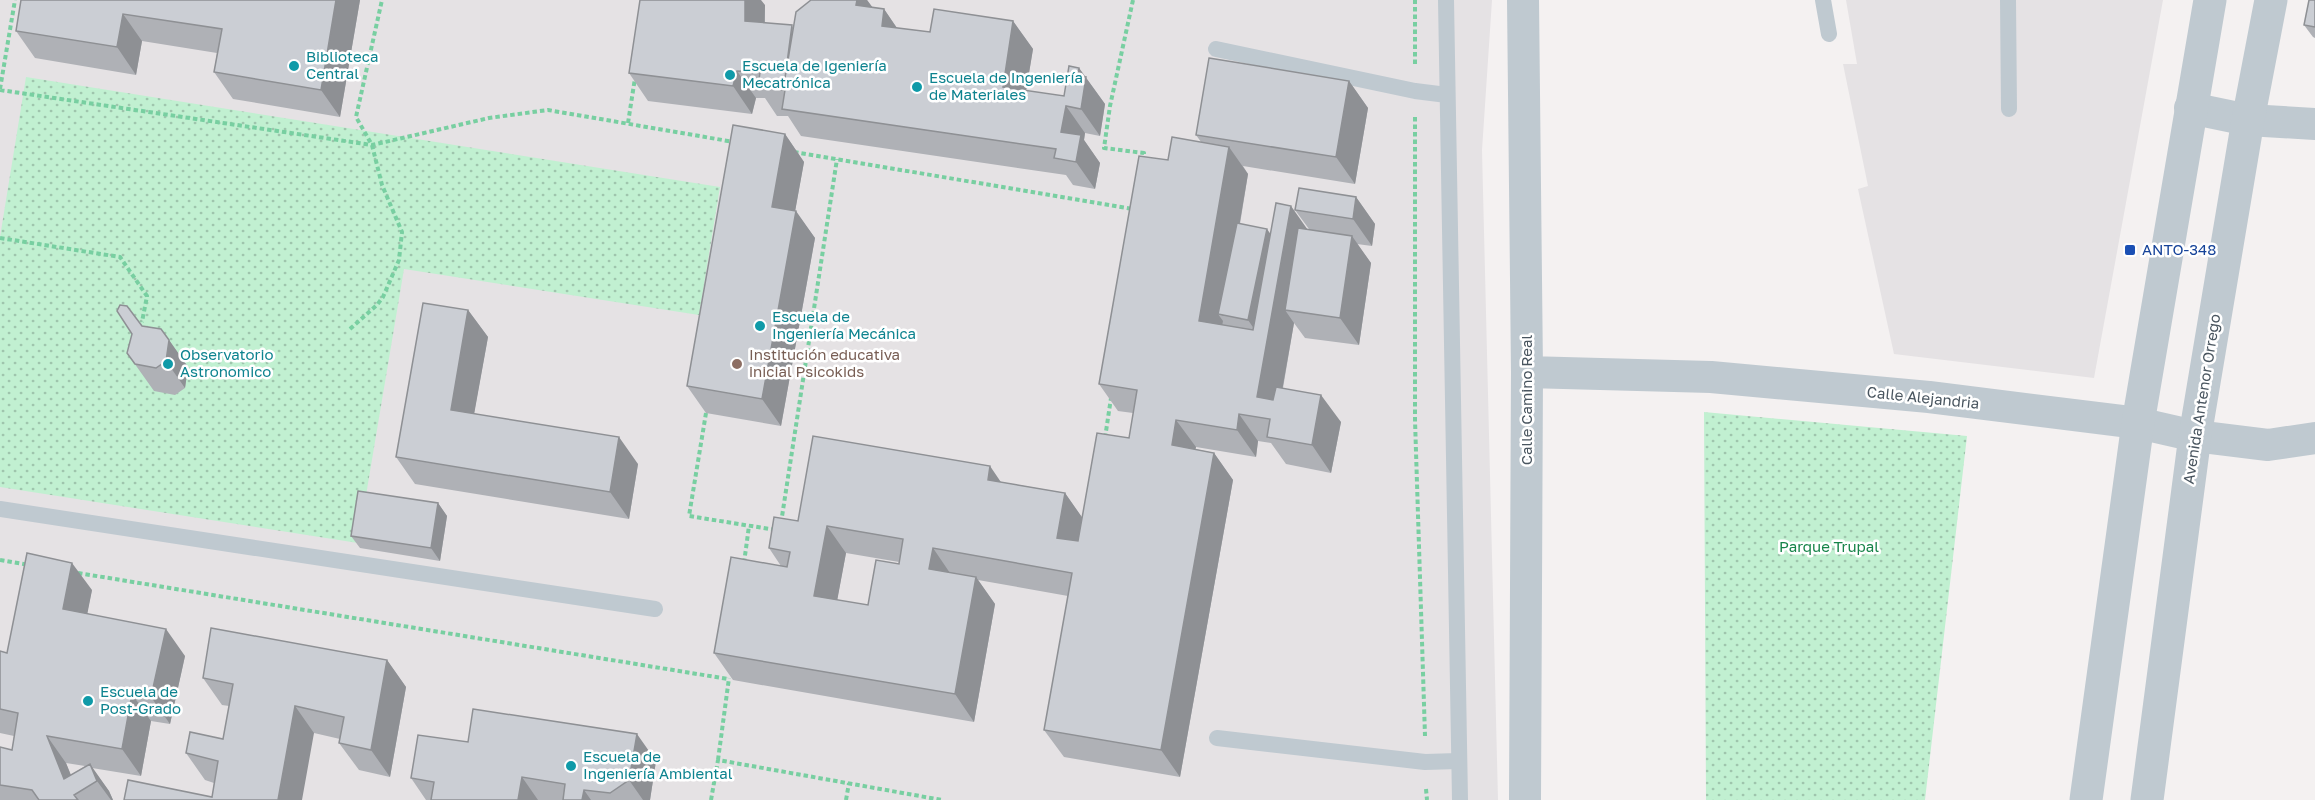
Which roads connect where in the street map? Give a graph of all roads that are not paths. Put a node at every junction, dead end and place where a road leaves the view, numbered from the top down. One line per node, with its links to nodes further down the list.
1 (1446, 0): 9 (lane)
2 (1523, 0): 14 (street, Calle Camino Real)
3 (1823, 0): 7 (lane)
4 (2008, 0): 11 (lane)
5 (2210, 0): 10 (street)
6 (2271, 0): 12 (street, Avenida Antenor Orrego)
7 (1829, 34)
8 (1216, 49): 9 (lane)
9 (1447, 95): 21 (lane)
10 (2190, 108): 12 (street); 15 (street)
11 (2009, 109)
12 (2248, 120): 13 (street); 16 (street, Avenida Antenor Orrego)
13 (2315, 124)
14 (1527, 372): 15 (street, Calle Alejandria); 23 (street, Calle Camino Real)
15 (2138, 423): 16 (street, Calle Alejandria); 24 (street)
16 (2195, 436): 17 (street, Calle Alejandria); 25 (street, Avenida Antenor Orrego)
17 (2315, 438)
18 (0, 509): 19 (lane)
19 (655, 609)
20 (1217, 738): 21 (lane)
21 (1458, 761): 22 (lane)
22 (1460, 800)
23 (1525, 800)
24 (2086, 800)
25 (2147, 800)

